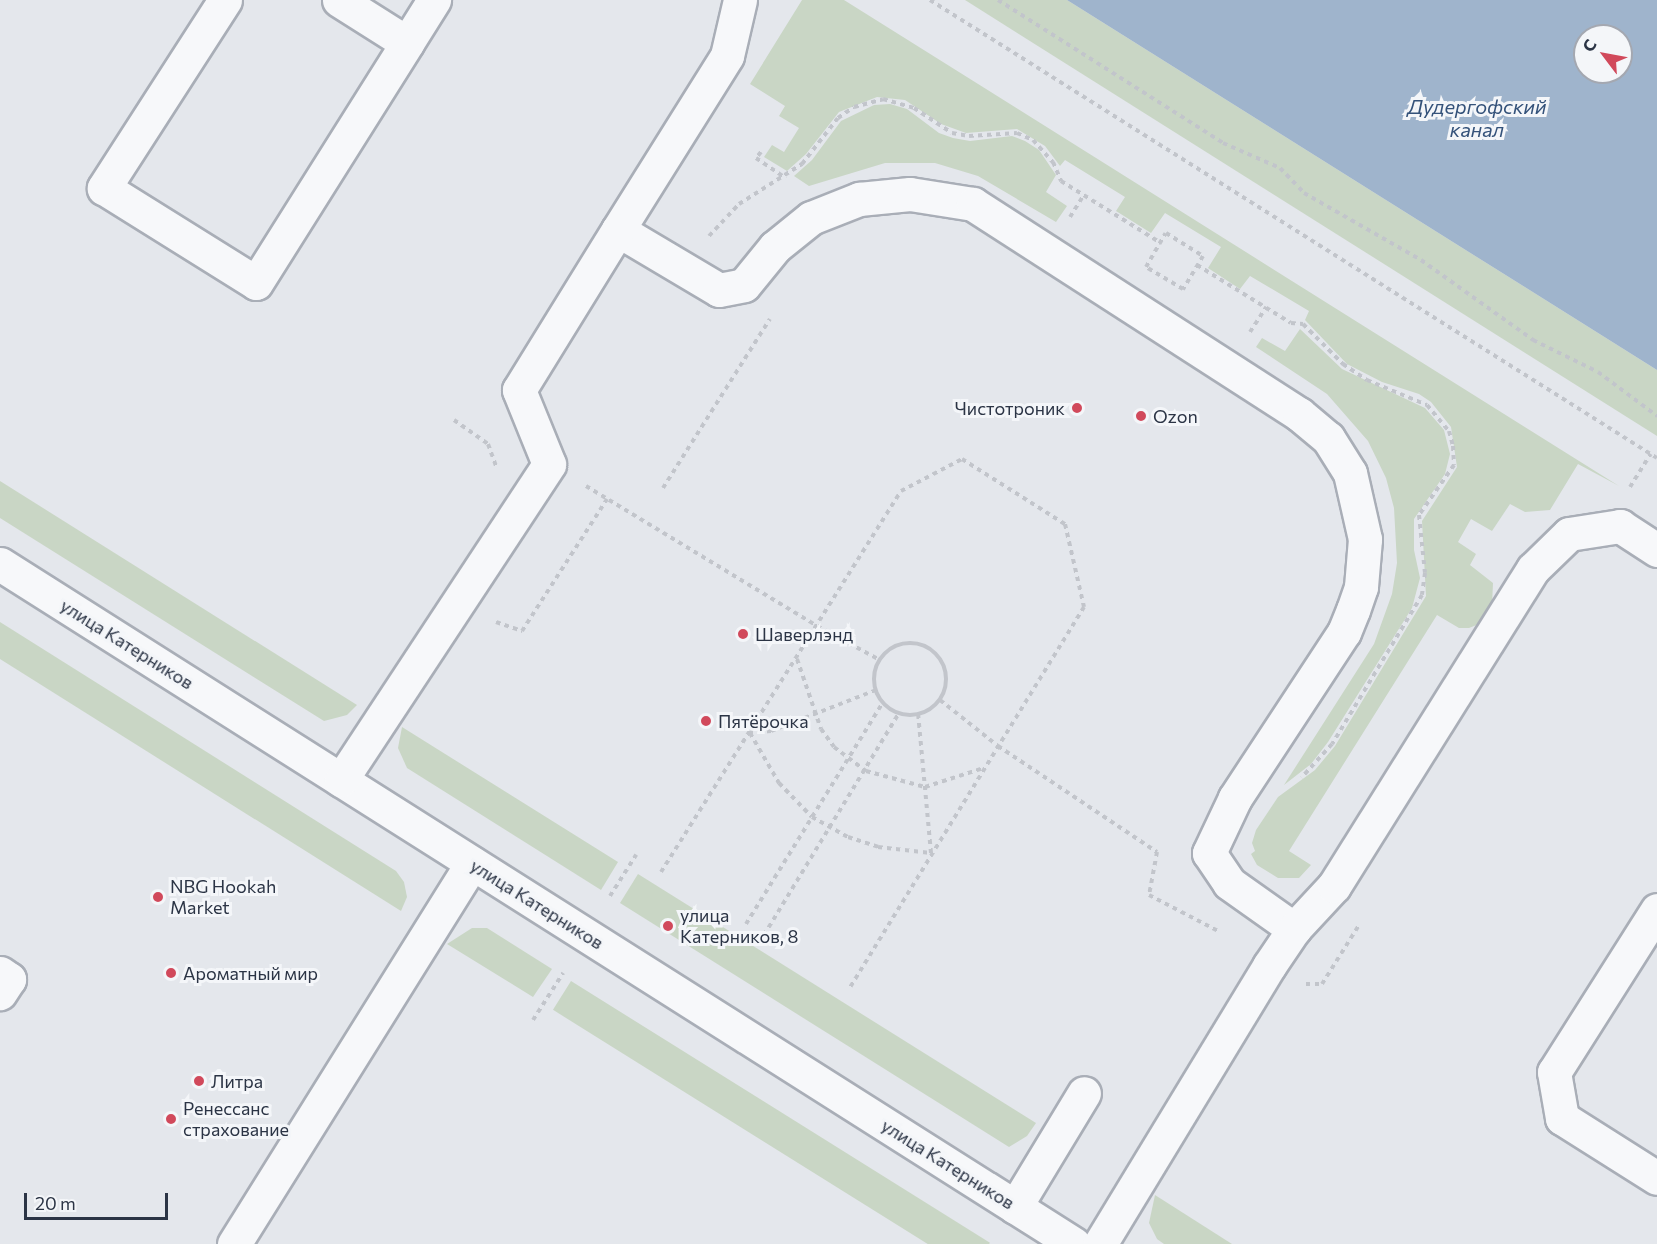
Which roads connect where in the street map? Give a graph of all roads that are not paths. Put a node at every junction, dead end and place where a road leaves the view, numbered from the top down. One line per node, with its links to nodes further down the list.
1 (225, 0): 5 (street)
2 (339, 0): 5 (street)
3 (434, 0): 5 (street)
4 (740, 0): 6 (street)
5 (407, 43)
6 (618, 230): 9 (street); 12 (street)
7 (1657, 550): 12 (street)
8 (0, 564): 9 (street, улица Катерников)
9 (341, 780): 10 (street, улица Катерников)
10 (472, 863): 17 (street, улица Катерников); 18 (street)
11 (1657, 909): 16 (street)
12 (1294, 929): 20 (street)
13 (0, 974): 14 (street)
14 (0, 993)
15 (1084, 1093): 17 (street)
16 (1657, 1178)
17 (1015, 1207): 19 (street, улица Катерников)
18 (234, 1244)
19 (1074, 1244)
20 (1100, 1244)

